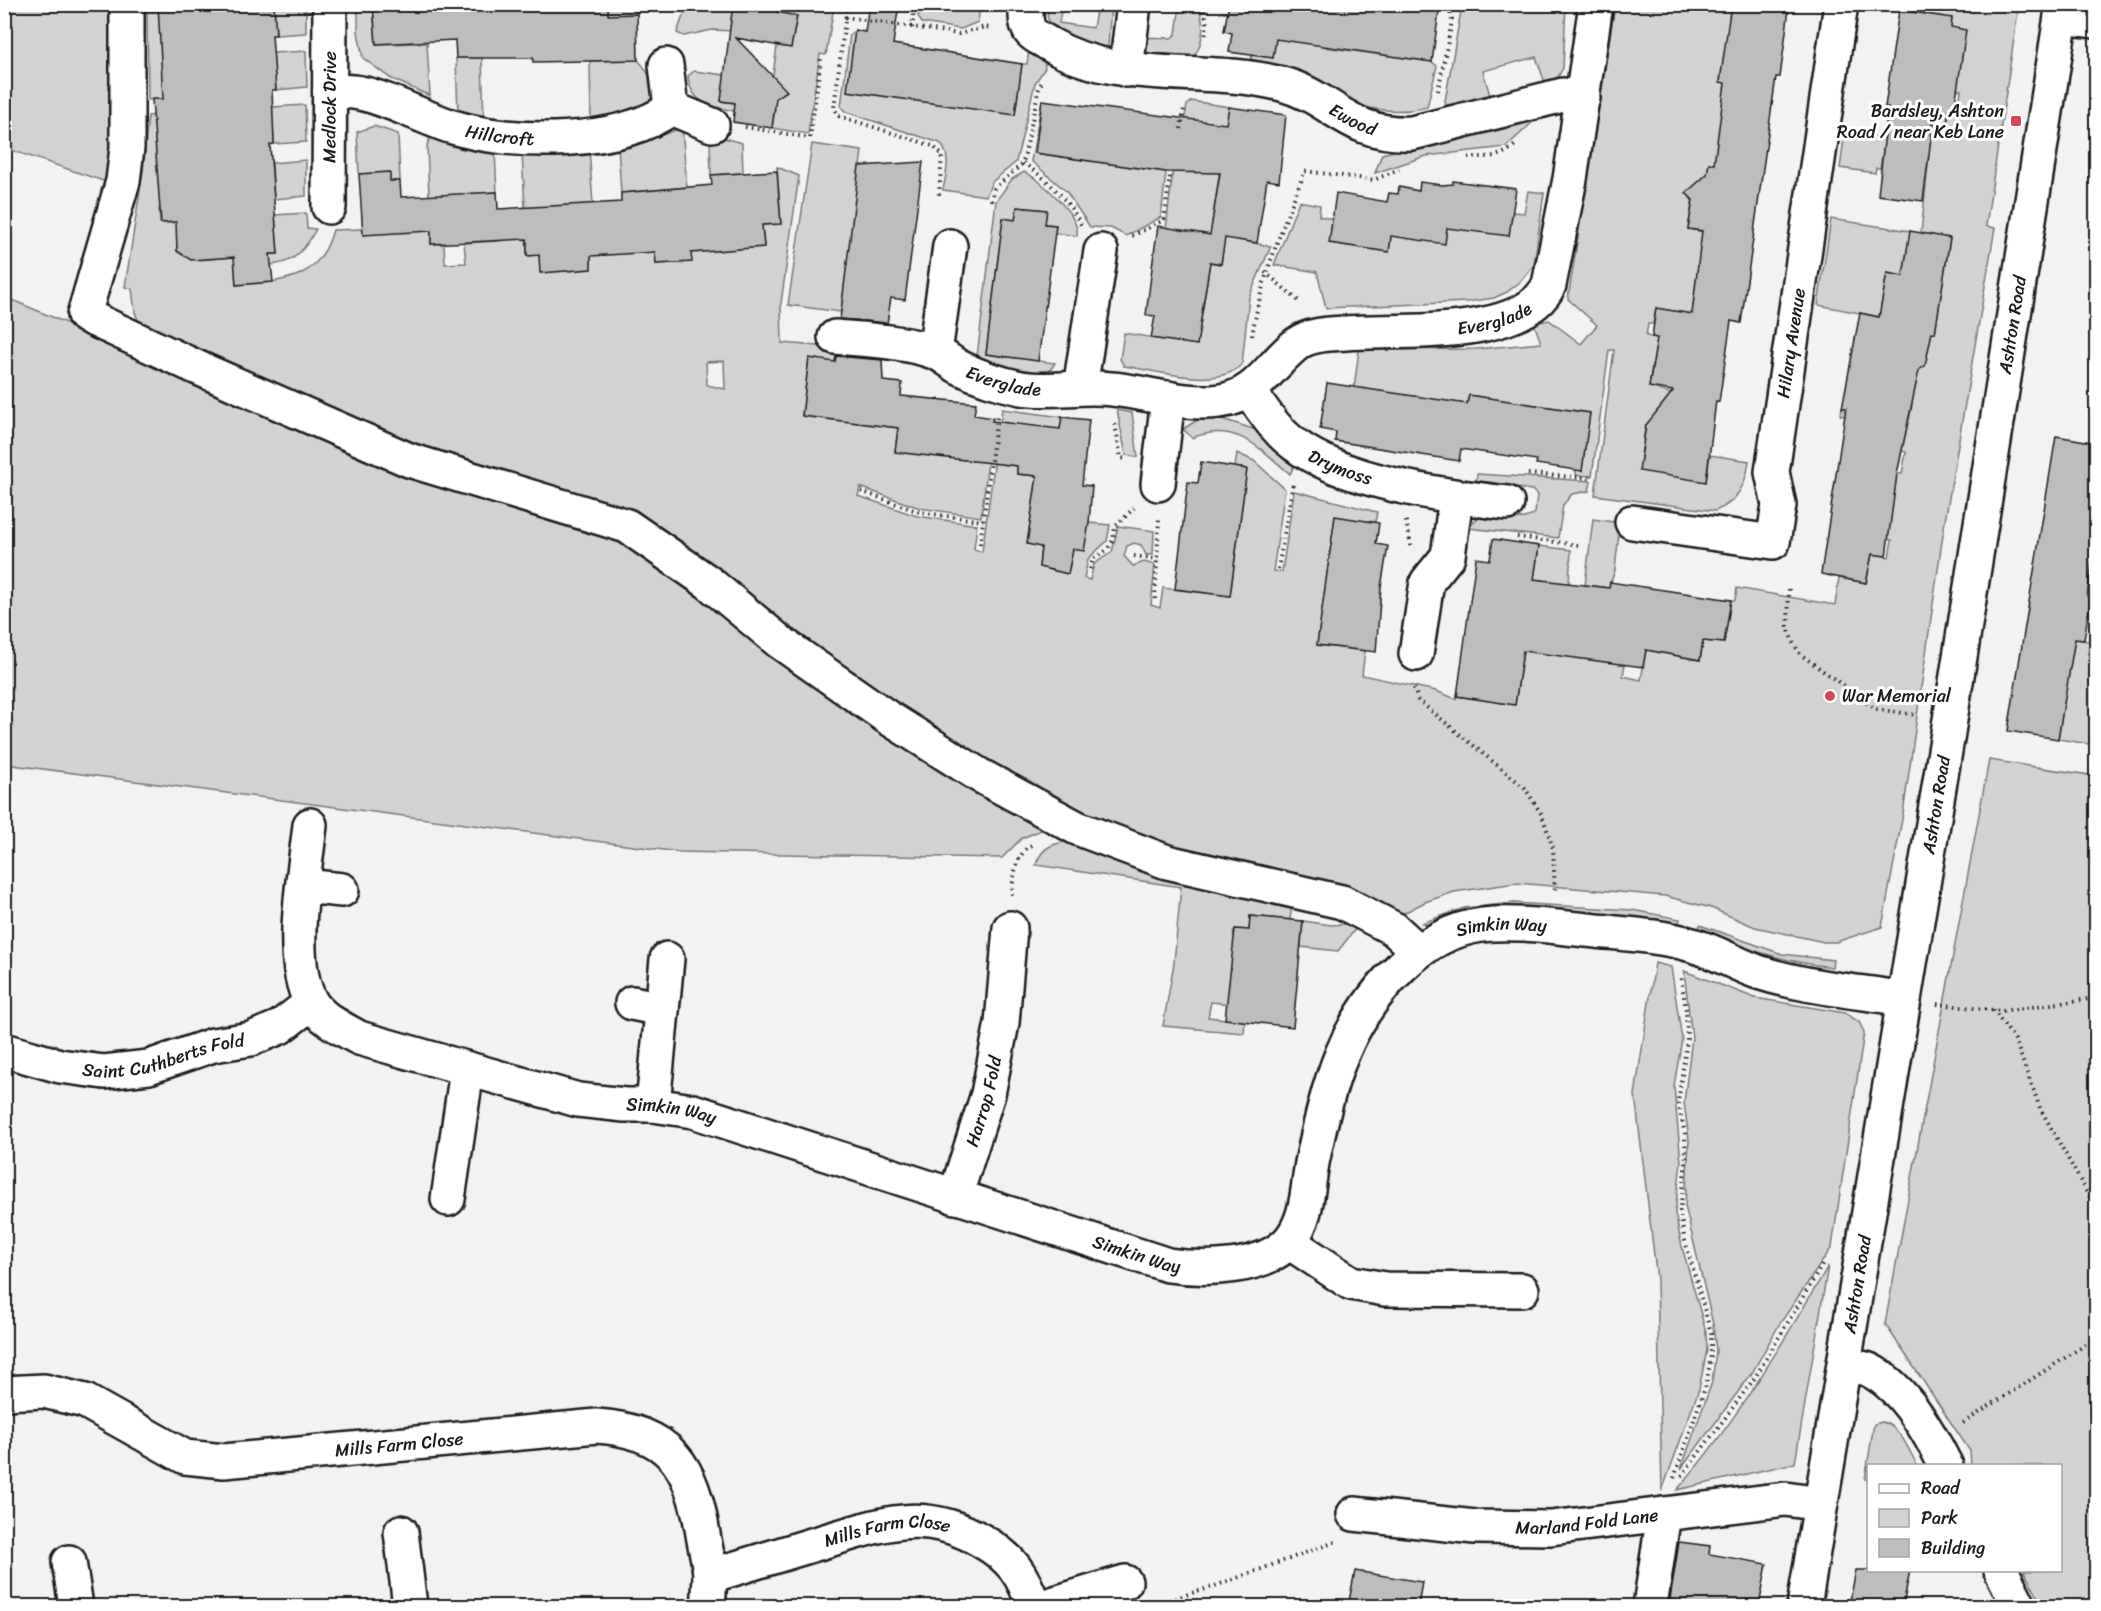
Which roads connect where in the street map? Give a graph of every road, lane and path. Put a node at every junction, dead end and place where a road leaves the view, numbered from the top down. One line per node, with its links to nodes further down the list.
1 (127, 4): 66 (main road)
2 (330, 4): 21 (main road, Medlock Drive)
3 (847, 4): 12 (path)
4 (915, 4): 14 (path)
5 (1026, 4): 19 (main road, Ewood)
6 (1134, 4): 19 (main road)
7 (1203, 4): 16 (path)
8 (1448, 4): 23 (path)
9 (1596, 4): 22 (main road, Everglade)
10 (1841, 4): 51 (main road, Hilary Avenue)
11 (2062, 10): 13 (main road); 75 (main road, Ashton Road)
12 (845, 17): 14 (path); 29 (path)
13 (2097, 21)
14 (912, 28): 15 (path)
15 (978, 29)
16 (1205, 42)
17 (821, 58): 25 (path)
18 (666, 65): 24 (main road)
19 (1126, 70): 22 (main road, Ewood)
20 (1046, 75): 26 (path)
21 (330, 92): 24 (main road, Hillcroft); 31 (main road, Medlock Drive)
22 (1583, 98): 40 (main road, Everglade)
23 (1436, 103)
24 (671, 108): 25 (main road)
25 (712, 125)
26 (1023, 163): 30 (path); 32 (path)
27 (1170, 176): 32 (path)
28 (1374, 180): 34 (path)
29 (939, 195)
30 (991, 201)
31 (329, 207)
32 (1104, 242): 39 (main road)
33 (950, 246): 38 (main road)
34 (1266, 272): 35 (path); 37 (path)
35 (1302, 303)
36 (836, 337): 38 (main road, Everglade)
37 (1251, 340)
38 (935, 352): 39 (main road, Everglade)
39 (1080, 388): 41 (main road, Everglade)
40 (1249, 392): 41 (main road, Everglade); 48 (main road, Drymoss)
41 (1168, 398): 46 (main road)
42 (998, 405): 50 (path)
43 (1114, 421): 44 (path)
44 (1121, 458)
45 (1295, 480): 60 (path)
46 (1158, 484)
47 (861, 491): 50 (path)
48 (1456, 497): 49 (main road, Drymoss); 63 (main road)
49 (1507, 503)
50 (983, 521): 55 (path)
51 (1632, 522)
52 (1116, 527): 59 (path)
53 (1159, 534): 58 (path)
54 (1513, 537): 56 (path)
55 (980, 544)
56 (1579, 545)
57 (1134, 556): 58 (path)
58 (1158, 559): 62 (path)
59 (1090, 568)
60 (1278, 569)
61 (1789, 589): 64 (path)
62 (1155, 599)
63 (1416, 654): 69 (path)
64 (1926, 717)
65 (310, 825): 67 (main road)
66 (1077, 828): 70 (path); 71 (main road)
67 (303, 886): 68 (main road); 76 (main road)
68 (342, 890)
69 (1555, 897)
70 (1010, 928): 81 (main road, Harrop Fold)
71 (1418, 951): 75 (main road, Simkin Way); 84 (main road, Simkin Way)
72 (667, 959): 80 (main road)
73 (1679, 970): 85 (path)
74 (2097, 998): 77 (path)
75 (1904, 999): 77 (path); 88 (main road, Ashton Road)
76 (311, 1003): 78 (main road, Saint Cuthberts Fold); 79 (main road, Simkin Way)
77 (1993, 1010): 83 (path)
78 (4, 1050)
79 (467, 1070): 80 (main road, Simkin Way); 82 (main road)
80 (653, 1105): 81 (main road, Simkin Way)
81 (955, 1197): 84 (main road, Simkin Way)
82 (448, 1199)
83 (2097, 1204)
84 (1289, 1242): 86 (main road)
85 (1828, 1257)
86 (1522, 1290)
87 (2097, 1338): 90 (path)
88 (1844, 1365): 90 (main road); 91 (main road, Ashton Road)
89 (4, 1393): 98 (main road, Mills Farm Close)
90 (1940, 1453)
91 (1821, 1504): 92 (main road, Marland Fold Lane); 105 (main road, Ashton Road)
92 (1664, 1514): 93 (main road, Marland Fold Lane); 104 (main road)
93 (1349, 1526): 103 (path)
94 (401, 1532): 100 (main road)
95 (69, 1562): 99 (main road)
96 (2002, 1572): 106 (main road)
97 (1125, 1582): 102 (main road)
98 (709, 1591): 101 (main road, Mills Farm Close)
99 (76, 1606)
100 (410, 1606)
101 (1034, 1606)
102 (1045, 1606)
103 (1148, 1606)
104 (1650, 1606)
105 (1804, 1606)
106 (2019, 1606)

